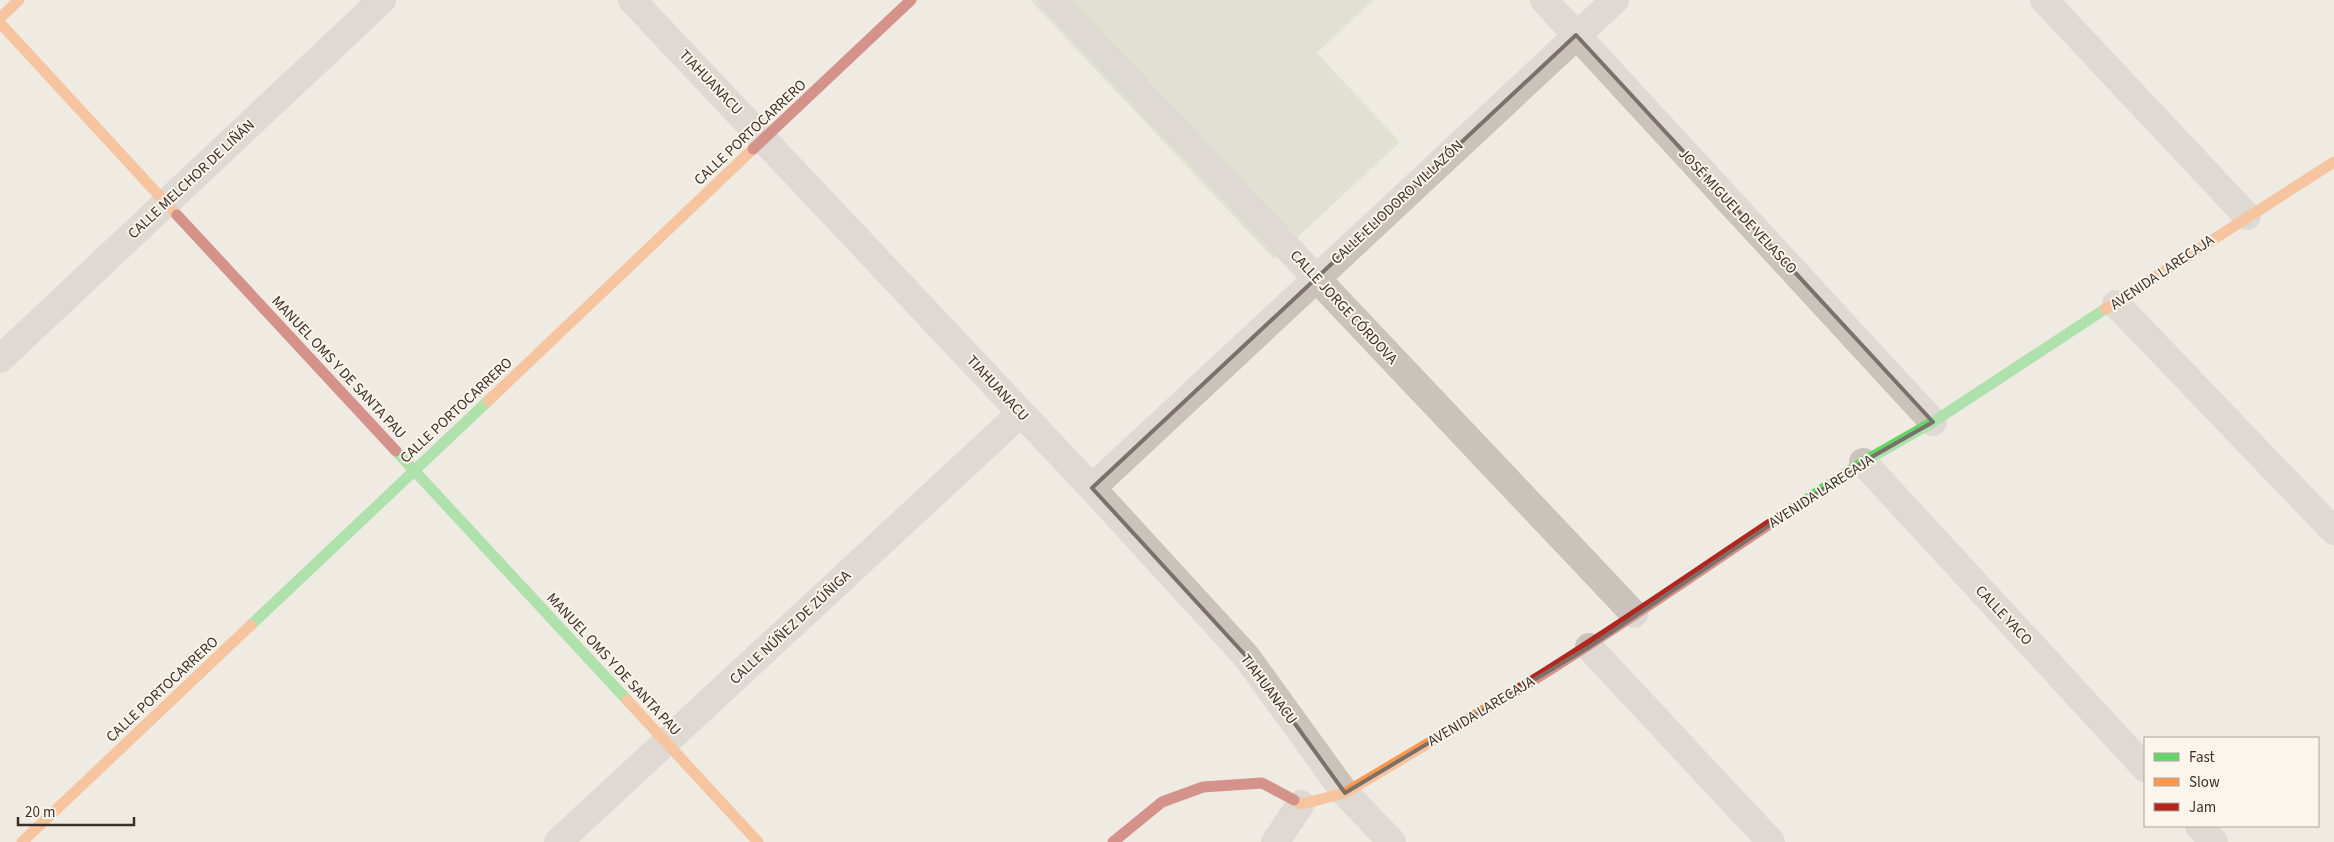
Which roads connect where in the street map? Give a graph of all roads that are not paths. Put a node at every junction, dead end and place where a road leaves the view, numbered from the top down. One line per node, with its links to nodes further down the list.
1 (19, 0): 9 (street)
2 (382, 0): 14 (street, CALLE MELCHOR DE LIÑÁN)
3 (632, 0): 12 (street, TIAHUANACU)
4 (911, 0): 12 (street, CALLE PORTOCARRERO)
5 (1053, 0): 16 (street, CALLE JORGE CÓRDOVA)
6 (1544, 0): 11 (street, JOSÉ MIGUEL DE VELASCO)
7 (1615, 0): 11 (street, CALLE ELIODORO VILLAZÓN)
8 (2044, 0): 15 (street)
9 (0, 18)
10 (0, 23): 14 (street, MANUEL OMS Y DE SANTA PAU)
11 (1576, 35): 16 (street, CALLE ELIODORO VILLAZÓN); 20 (street, JOSÉ MIGUEL DE VELASCO)
12 (764, 139): 19 (street, TIAHUANACU); 22 (street, CALLE PORTOCARRERO)
13 (2334, 162): 15 (street, AVENIDA LARECAJA)
14 (166, 202): 18 (street, CALLE MELCHOR DE LIÑÁN); 22 (street, MANUEL OMS Y DE SANTA PAU)
15 (2247, 216): 17 (street, AVENIDA LARECAJA)
16 (1316, 278): 23 (street, CALLE ELIODORO VILLAZÓN); 25 (street, CALLE JORGE CÓRDOVA)
17 (2116, 304): 20 (street, AVENIDA LARECAJA); 24 (street)
18 (0, 359)
19 (1021, 413): 23 (street, TIAHUANACU); 27 (street, CALLE NÚÑEZ DE ZÚÑIGA)
20 (1933, 422): 21 (street, AVENIDA LARECAJA)
21 (1863, 462): 25 (street, AVENIDA LARECAJA); 28 (street, CALLE YACO)
22 (414, 470): 27 (street, MANUEL OMS Y DE SANTA PAU); 32 (street, CALLE PORTOCARRERO)
23 (1092, 488): 29 (street, TIAHUANACU)
24 (2334, 531)
25 (1634, 614): 26 (street, AVENIDA LARECAJA)
26 (1589, 647): 29 (street, AVENIDA LARECAJA); 38 (street)
27 (666, 742): 33 (street, CALLE NÚÑEZ DE ZÚÑIGA); 34 (street, MANUEL OMS Y DE SANTA PAU)
28 (2144, 767)
29 (1345, 792): 30 (street, AVENIDA LARECAJA); 37 (street, TIAHUANACU)
30 (1301, 804): 35 (street); 36 (street)
31 (2200, 827): 39 (street)
32 (22, 842)
33 (558, 842)
34 (758, 842)
35 (1113, 842)
36 (1275, 842)
37 (1392, 842)
38 (1771, 842)
39 (2214, 842)

